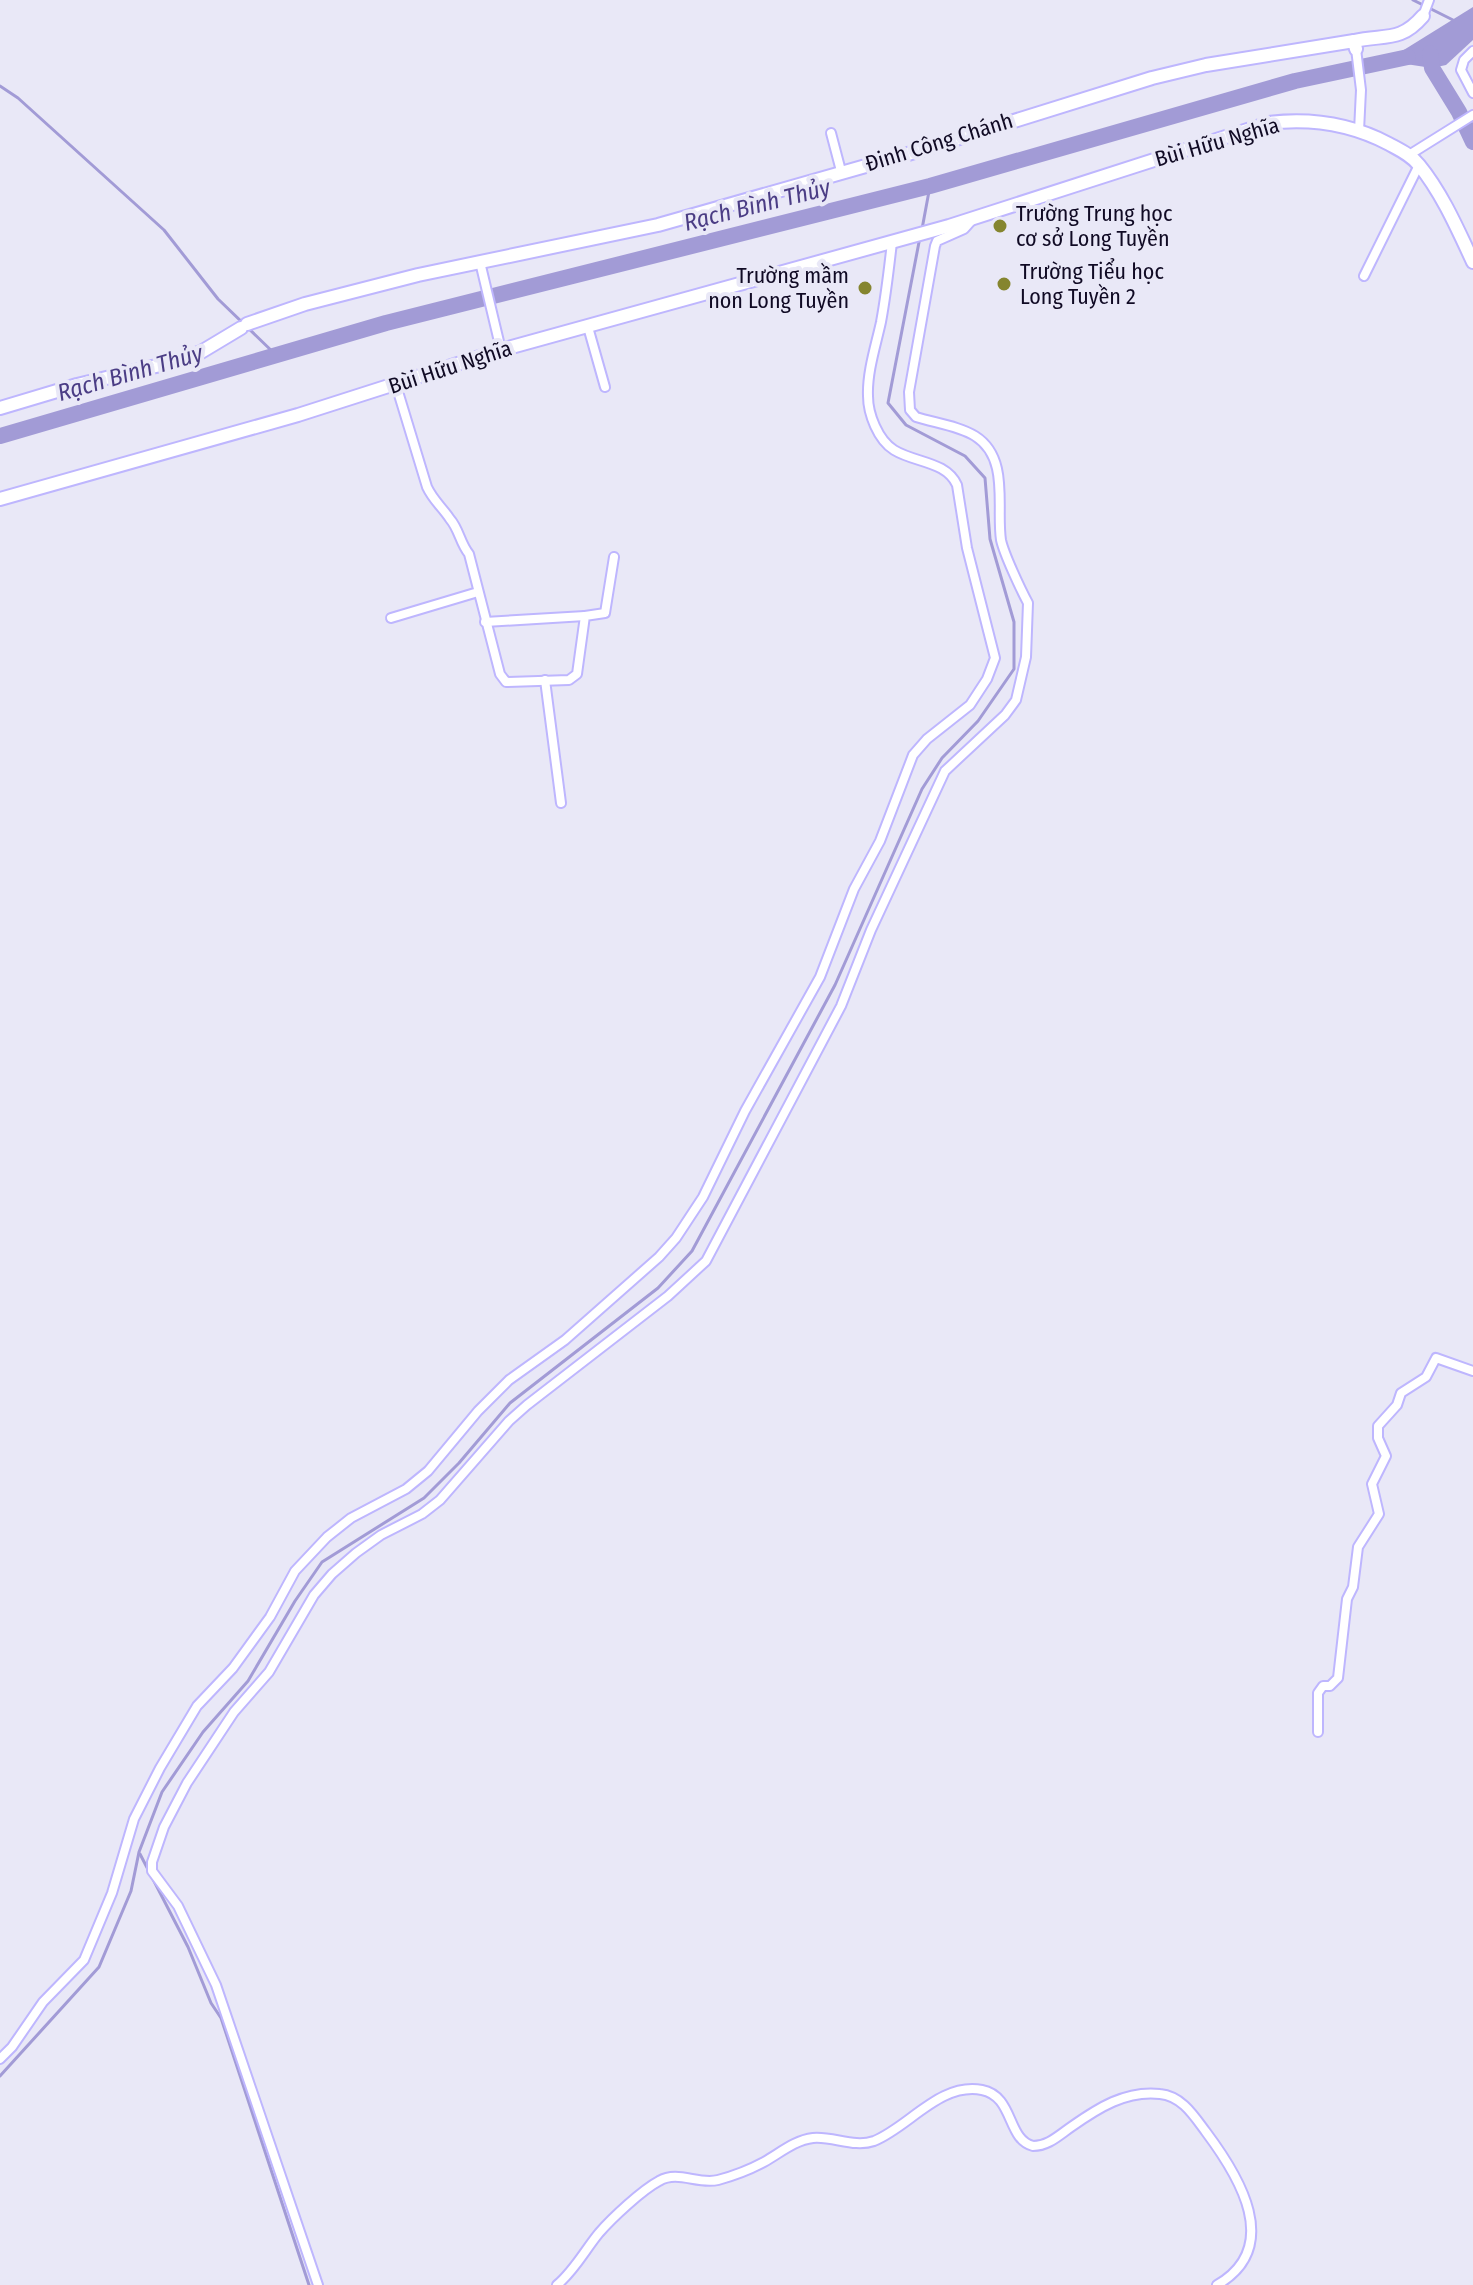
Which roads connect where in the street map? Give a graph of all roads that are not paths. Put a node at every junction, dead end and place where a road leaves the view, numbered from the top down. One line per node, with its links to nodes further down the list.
1 (1429, 0): 2 (street)
2 (1423, 16): 3 (main road, Đinh Công Chánh)
3 (1355, 45): 7 (street); 11 (main road, Đinh Công Chánh)
4 (1473, 51): 5 (street)
5 (1473, 93)
6 (1473, 115): 9 (street)
7 (1359, 131): 9 (main road, Bùi Hữu Nghĩa); 12 (main road, Bùi Hữu Nghĩa)
8 (831, 133): 11 (street)
9 (1409, 155): 10 (main road, Bùi Hữu Nghĩa)
10 (1419, 165): 15 (main road, Bùi Hữu Nghĩa); 16 (street)
11 (841, 171): 14 (main road, Đinh Công Chánh)
12 (975, 216): 13 (main road, Bùi Hữu Nghĩa); 33 (street)
13 (897, 240): 17 (main road, Bùi Hữu Nghĩa); 32 (street)
14 (480, 262): 18 (street); 21 (main road, Đinh Công Chánh)
15 (1473, 262)
16 (1364, 276)
17 (588, 327): 18 (main road, Bùi Hữu Nghĩa); 20 (street)
18 (501, 350): 19 (main road, Bùi Hữu Nghĩa)
19 (396, 385): 22 (main road, Bùi Hữu Nghĩa); 24 (street)
20 (605, 387)
21 (0, 408)
22 (0, 499)
23 (614, 557): 25 (street)
24 (478, 592): 26 (street); 27 (street)
25 (585, 616): 27 (street); 28 (street)
26 (391, 618)
27 (485, 622): 28 (street)
28 (545, 680): 29 (street)
29 (561, 803)
30 (1473, 1371): 31 (street)
31 (1318, 1732)
32 (0, 2059)
33 (318, 2285)
34 (557, 2285): 35 (street)
35 (1217, 2285)

